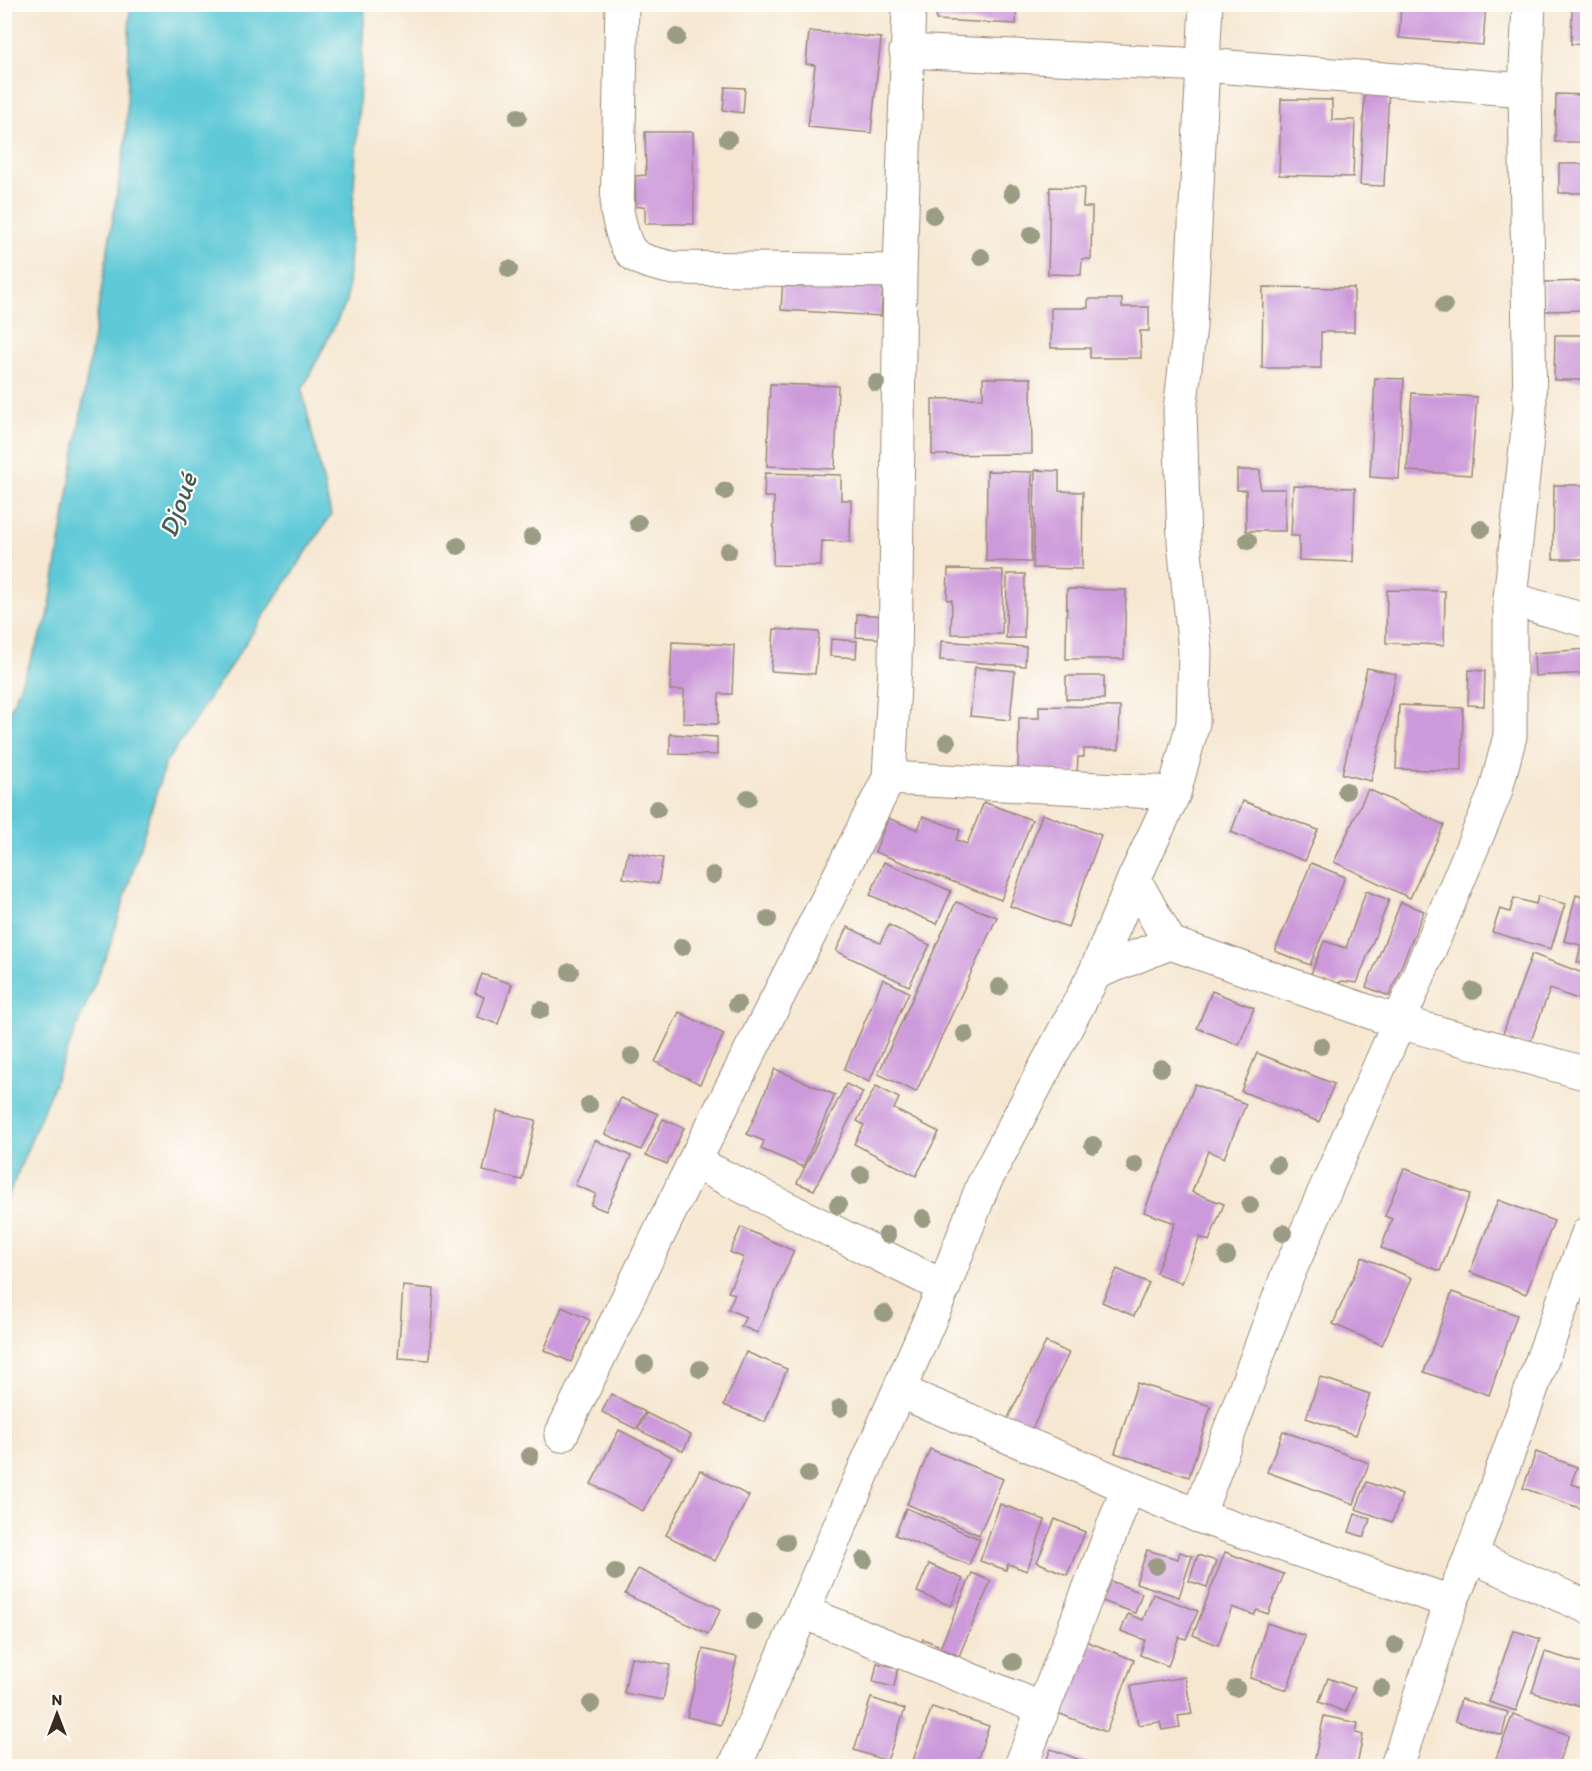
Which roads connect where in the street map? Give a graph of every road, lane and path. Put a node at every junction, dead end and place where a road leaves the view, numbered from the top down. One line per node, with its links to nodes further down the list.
1 (622, 4): 8 (street)
2 (909, 4): 5 (street)
3 (1206, 4): 6 (street)
4 (1529, 4): 7 (street)
5 (906, 51): 6 (street); 8 (street)
6 (1203, 65): 7 (street); 12 (street)
7 (1525, 90): 9 (street)
8 (900, 271): 11 (street)
9 (1510, 599): 10 (street); 16 (street)
10 (1587, 621)
11 (889, 778): 12 (street); 18 (street)
12 (1174, 793): 13 (street)
13 (1134, 879): 14 (street); 15 (street)
14 (1170, 943): 15 (street); 16 (street)
15 (1095, 973): 20 (street)
16 (1398, 1022): 17 (street); 24 (street)
17 (1587, 1074)
18 (694, 1162): 20 (street); 22 (street)
19 (1587, 1233): 25 (street)
20 (944, 1287): 21 (street)
21 (899, 1390): 23 (street); 28 (street)
22 (561, 1435)
23 (1128, 1488): 24 (street); 29 (street)
24 (1198, 1516): 26 (street)
25 (1471, 1556): 26 (street); 27 (street)
26 (1451, 1602): 32 (street)
27 (1587, 1607)
28 (803, 1612): 29 (street); 30 (street)
29 (1043, 1709): 31 (street)
30 (735, 1767)
31 (1021, 1767)
32 (1397, 1767)

